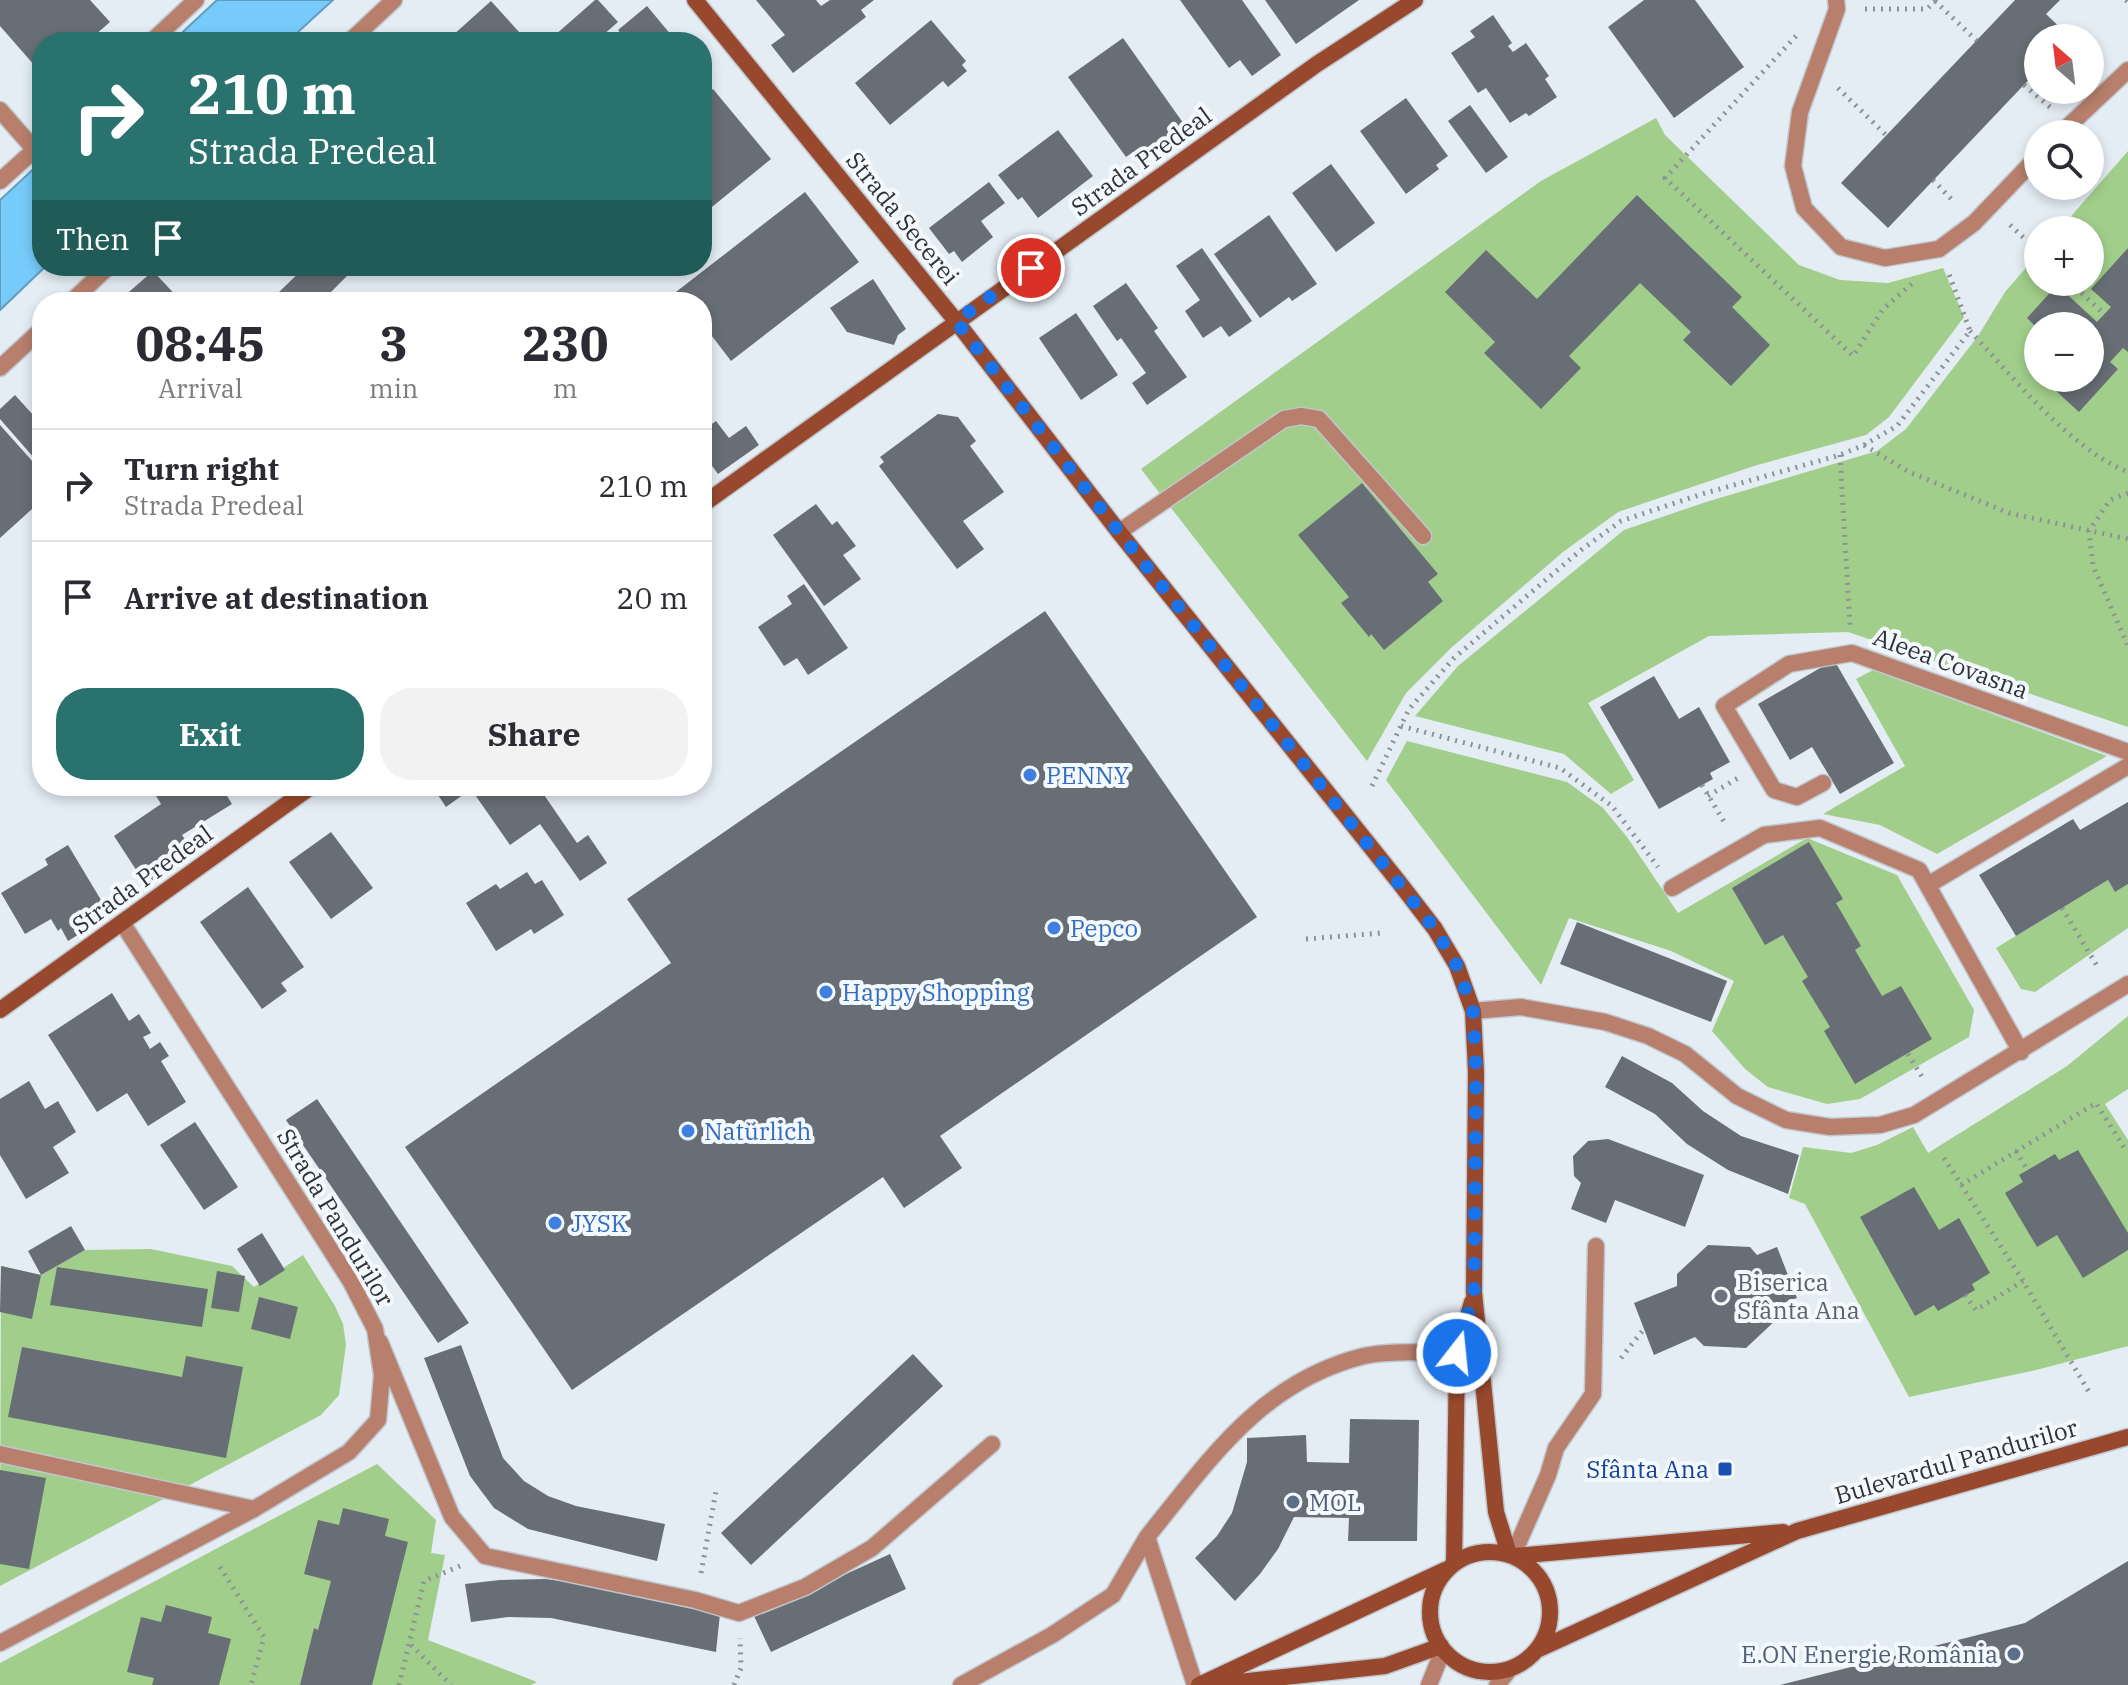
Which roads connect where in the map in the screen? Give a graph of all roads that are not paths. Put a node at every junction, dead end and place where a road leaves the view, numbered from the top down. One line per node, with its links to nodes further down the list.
1 (196, 0): 6 (street)
2 (394, 0): 7 (street)
3 (695, 0): 17 (street, Strada Secerei)
4 (1415, 0): 17 (street, Strada Predeal)
5 (1837, 4): 13 (street)
6 (162, 32)
7 (360, 32)
8 (2128, 70): 10 (street)
9 (0, 110): 11 (street)
10 (2075, 120)
11 (32, 140)
12 (32, 152): 14 (street)
13 (2024, 171)
14 (0, 181)
15 (98, 276): 16 (street)
16 (82, 292)
17 (956, 321): 20 (street, Strada Predeal); 21 (street, Strada Secerei)
18 (32, 338): 19 (street)
19 (0, 368)
20 (712, 498)
21 (1119, 532): 22 (street); 32 (street, Strada Secerei)
22 (1423, 536)
23 (2128, 752): 25 (street, Aleea Covasna)
24 (2128, 766): 27 (street)
25 (1823, 783)
26 (298, 796): 29 (street, Strada Predeal)
27 (1928, 885): 28 (street); 33 (street)
28 (1672, 888)
29 (123, 924): 31 (street, Strada Predeal); 36 (street, Strada Pandurilor)
30 (2128, 984): 33 (street)
31 (0, 1010)
32 (1473, 1011): 33 (street); 35 (street, Strada Secerei)
33 (2021, 1052)
34 (1596, 1246): 44 (street)
35 (1474, 1292): 37 (street, Strada Secerei); 44 (street, Strada Secerei)
36 (375, 1329): 39 (street); 41 (street, Strada Pandurilor)
37 (1457, 1353): 43 (street); 45 (street, Strada Secerei)
38 (2128, 1437): 42 (street, Bulevardul Pandurilor)
39 (992, 1444)
40 (0, 1454): 41 (street)
41 (254, 1509): 46 (street, Strada Pandurilor)
42 (1797, 1531): 44 (street, Bulevardul Pandurilor); 48 (street, Bulevardul Pandurilor)
43 (1147, 1537): 50 (street); 51 (street)
44 (1512, 1555): 45 (street); 48 (street)
45 (1450, 1566): 47 (street); 51 (street)
46 (5, 1636)
47 (1442, 1648): 49 (street); 52 (street); 53 (street)
48 (1539, 1649): 49 (street)
49 (1509, 1670): 54 (street)
50 (961, 1685)
51 (1197, 1685)
52 (1212, 1685)
53 (1429, 1685)
54 (1497, 1685)

